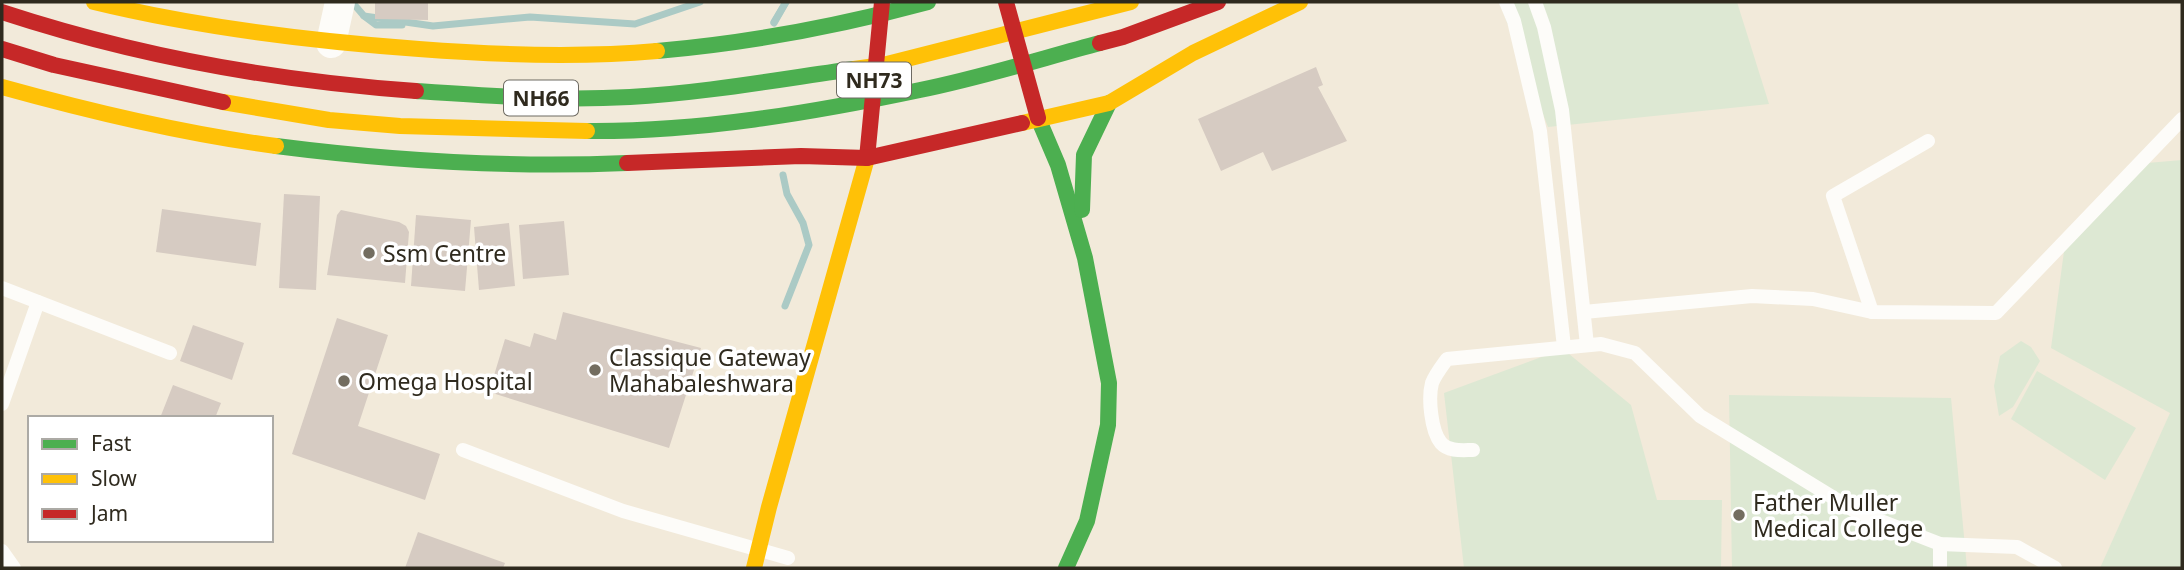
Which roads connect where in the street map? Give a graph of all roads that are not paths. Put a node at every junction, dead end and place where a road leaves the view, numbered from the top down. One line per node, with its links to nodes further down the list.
1 (94, 2): 12 (main road)
2 (340, 2): 12 (street)
3 (928, 2): 10 (main road)
4 (1006, 2): 16 (main road)
5 (1130, 2): 11 (main road, NH66)
6 (1218, 2): 13 (main road, NH66)
7 (1300, 2): 15 (main road)
8 (1506, 2): 26 (lane)
9 (1535, 2): 23 (lane)
10 (881, 9): 12 (main road); 19 (main road, NH73)
11 (2, 12)
12 (331, 43)
13 (2, 49)
14 (2, 87): 19 (main road)
15 (1109, 103): 16 (main road); 20 (main road)
16 (1038, 118): 19 (main road); 20 (main road)
17 (2182, 119): 24 (lane)
18 (1928, 141): 24 (lane)
19 (867, 158): 32 (main road)
20 (1086, 258): 37 (main road)
21 (2, 288): 22 (lane)
22 (38, 302): 27 (lane); 28 (lane)
23 (1584, 312): 24 (lane); 25 (lane)
24 (1872, 312)
25 (1587, 345): 26 (lane); 31 (lane)
26 (1564, 346): 30 (lane)
27 (170, 353)
28 (2, 404)
29 (463, 450): 32 (lane)
30 (1473, 450)
31 (1940, 544): 38 (lane); 39 (lane)
32 (758, 550): 34 (lane); 36 (main road)
33 (2, 551): 35 (lane)
34 (788, 558)
35 (14, 568)
36 (754, 568)
37 (1066, 568)
38 (1940, 568)
39 (2055, 568)

